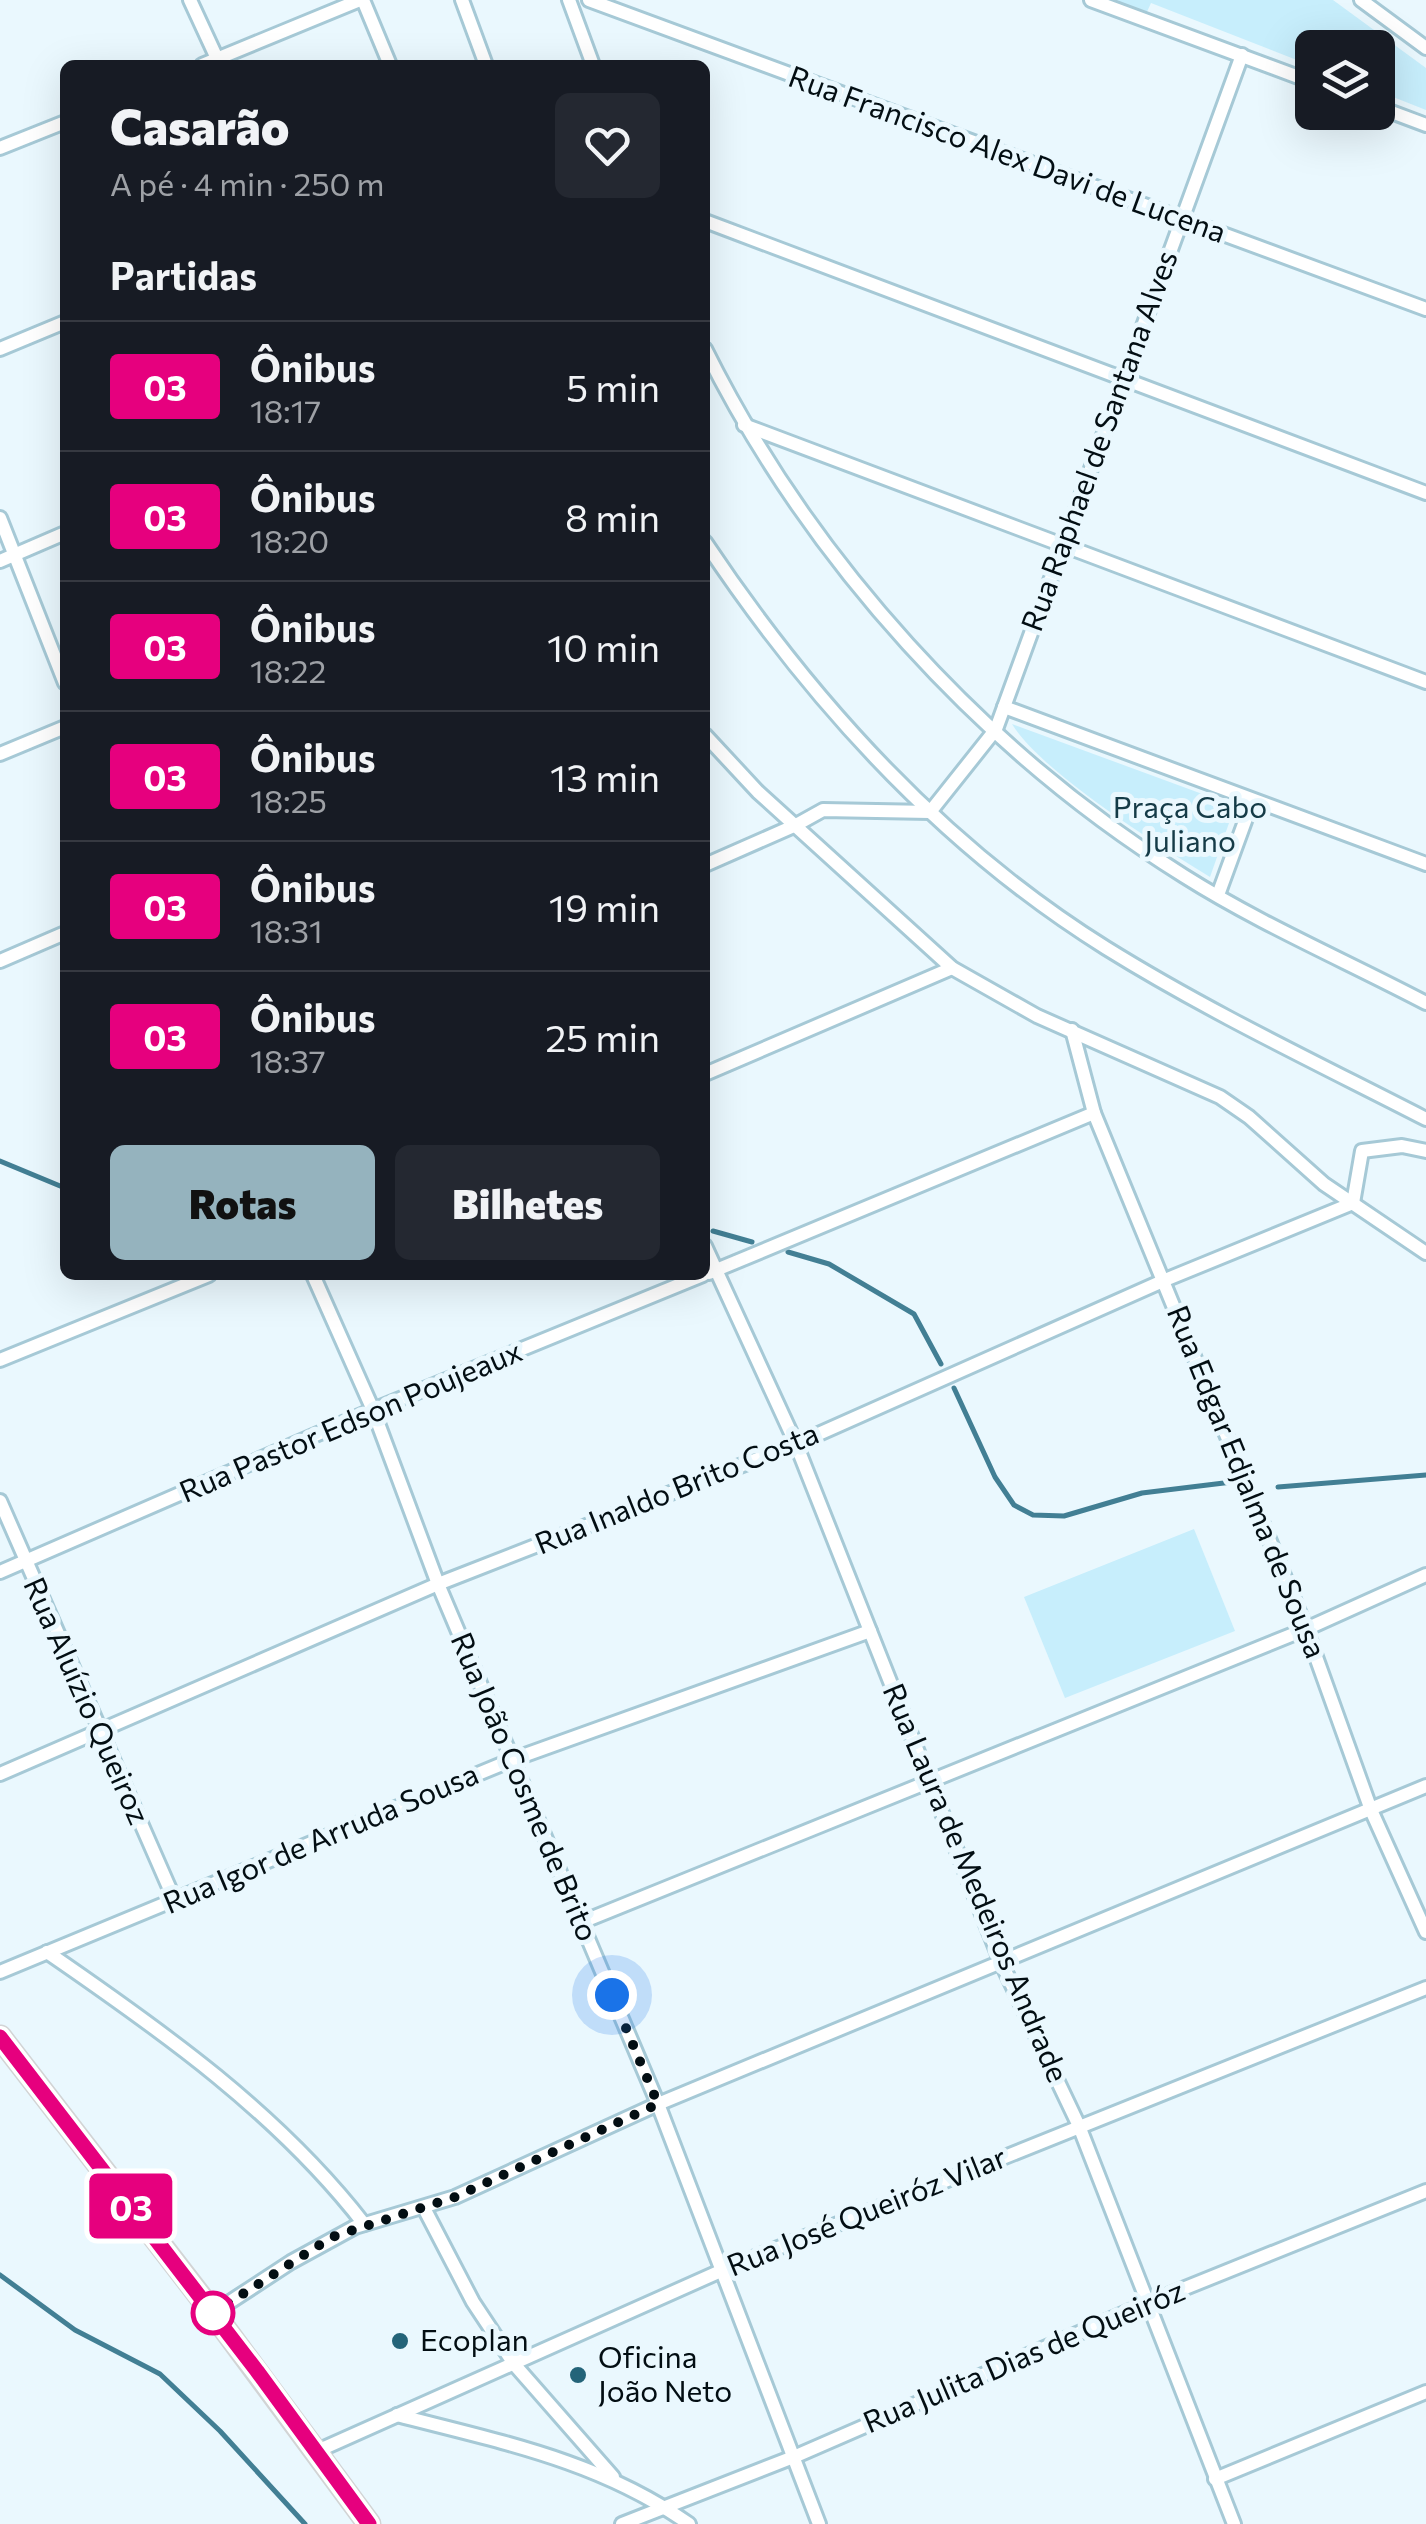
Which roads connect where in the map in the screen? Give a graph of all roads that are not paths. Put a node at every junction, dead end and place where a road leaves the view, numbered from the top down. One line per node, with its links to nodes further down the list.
1 (190, 0): 10 (street)
2 (362, 0): 11 (street); 12 (street)
3 (462, 0): 13 (street)
4 (568, 0): 14 (street)
5 (589, 0): 20 (street, Rua Francisco Alex Davi de Lucena)
6 (1091, 0): 9 (street)
7 (1361, 0): 8 (street)
8 (1426, 48)
9 (1242, 55): 15 (street); 20 (street, Rua Raphael de Santana Alves)
10 (217, 60)
11 (223, 60)
12 (388, 60)
13 (484, 60)
14 (592, 60)
15 (1295, 75)
16 (1395, 113): 18 (street)
17 (60, 124): 19 (street)
18 (1426, 125)
19 (0, 148)
20 (1181, 220): 22 (street, Rua Francisco Alex Davi de Lucena); 26 (street, Rua Raphael de Santana Alves)
21 (710, 223): 26 (street)
22 (1426, 309)
23 (60, 324): 24 (street)
24 (0, 349)
25 (710, 359): 27 (street)
26 (1121, 379): 28 (street); 31 (street, Rua Raphael de Santana Alves)
27 (744, 425): 31 (street); 39 (street)
28 (1426, 493)
29 (0, 518): 33 (street)
30 (60, 535): 33 (street)
31 (1060, 545): 36 (street); 37 (street, Rua Raphael de Santana Alves)
32 (710, 549): 43 (street)
33 (17, 554): 34 (street); 35 (street)
34 (0, 561)
35 (60, 670)
36 (1426, 682)
37 (1004, 707): 39 (street, Rua Raphael de Santana Alves); 42 (street)
38 (60, 729): 41 (street)
39 (996, 730): 43 (street, Rua Raphael de Santana Alves); 47 (street)
40 (710, 740): 44 (street)
41 (0, 754)
42 (1252, 802): 46 (street); 47 (street)
43 (930, 812): 44 (street); 55 (street)
44 (796, 826): 45 (street); 50 (street)
45 (710, 863)
46 (1426, 864)
47 (1218, 894): 51 (street)
48 (60, 935): 49 (street)
49 (0, 961)
50 (952, 968): 52 (street); 53 (street)
51 (1426, 1002)
52 (1072, 1030): 54 (street, Rua Edgar Edjalma de Sousa); 57 (street)
53 (710, 1072)
54 (1094, 1113): 59 (street, Rua Pastor Edson Poujeaux); 64 (street, Rua Edgar Edjalma de Sousa)
55 (1426, 1120)
56 (1426, 1152): 57 (street)
57 (1354, 1203): 58 (street); 64 (street, Rua Inaldo Brito Costa)
58 (1426, 1252)
59 (710, 1272)
60 (710, 1277): 67 (street, Rua Laura de Medeiros Andrade)
61 (197, 1280): 65 (street)
62 (315, 1280): 66 (street, Rua João Cosme de Brito)
63 (691, 1280): 66 (street, Rua Pastor Edson Poujeaux)
64 (1165, 1280): 67 (street, Rua Inaldo Brito Costa); 73 (street, Rua Edgar Edjalma de Sousa)
65 (0, 1360)
66 (372, 1410): 69 (street, Rua Pastor Edson Poujeaux); 72 (street, Rua João Cosme de Brito)
67 (796, 1444): 72 (street, Rua Inaldo Brito Costa); 74 (street, Rua Laura de Medeiros Andrade)
68 (0, 1501): 69 (street, Rua Aluízio Queiroz)
69 (24, 1563): 70 (street, Rua Pastor Edson Poujeaux); 75 (street, Rua Aluízio Queiroz)
70 (0, 1572)
71 (1426, 1576): 73 (street)
72 (438, 1584): 75 (street, Rua Inaldo Brito Costa); 76 (street, Rua João Cosme de Brito)
73 (1306, 1629): 78 (street); 80 (street, Rua Edgar Edjalma de Sousa)
74 (870, 1631): 76 (street, Rua Igor de Arruda Sousa); 78 (street, Rua Laura de Medeiros Andrade)
75 (100, 1733): 77 (street, Rua Inaldo Brito Costa); 81 (street, Rua Aluízio Queiroz)
76 (514, 1759): 81 (street, Rua Igor de Arruda Sousa); 82 (street, Rua João Cosme de Brito)
77 (0, 1774)
78 (930, 1782): 82 (street); 85 (street, Rua Laura de Medeiros Andrade)
79 (1426, 1786): 80 (street)
80 (1371, 1810): 83 (street, Rua Edgar Edjalma de Sousa); 85 (street)
81 (175, 1900): 84 (street, Rua Igor de Arruda Sousa)
82 (582, 1922): 89 (street, Rua João Cosme de Brito)
83 (1426, 1932)
84 (47, 1952): 86 (street, Rua Igor de Arruda Sousa); 93 (street)
85 (1001, 1962): 89 (street); 90 (street, Rua Laura de Medeiros Andrade)
86 (0, 1972)
87 (1426, 1988): 90 (street, Rua José Queiróz Vilar)
88 (0, 2037): 96 (main road)
89 (658, 2104): 92 (street); 94 (street, Rua João Cosme de Brito)
90 (1079, 2126): 94 (street, Rua José Queiróz Vilar); 95 (street, Rua Laura de Medeiros Andrade)
91 (1426, 2190): 95 (street, Rua Julita Dias de Queiróz)
92 (424, 2208): 93 (street); 97 (street)
93 (364, 2224): 96 (street)
94 (723, 2270): 97 (street, Rua José Queiróz Vilar); 101 (street, Rua João Cosme de Brito)
95 (1148, 2302): 101 (street, Rua Julita Dias de Queiróz); 103 (street, Rua Laura de Medeiros Andrade)
96 (213, 2313): 100 (main road)
97 (514, 2364): 99 (street, Rua José Queiróz Vilar); 102 (street)
98 (1426, 2392): 103 (street)
99 (397, 2416): 100 (street, Rua José Queiróz Vilar); 102 (street)
100 (314, 2452): 105 (main road)
101 (796, 2456): 104 (street, Rua Julita Dias de Queiróz); 108 (street, Rua João Cosme de Brito)
102 (613, 2477): 104 (street)
103 (1216, 2479): 109 (street, Rua Laura de Medeiros Andrade)
104 (664, 2506): 106 (street, Rua Julita Dias de Queiróz); 107 (street)
105 (369, 2524)
106 (622, 2524)
107 (689, 2524)
108 (820, 2524)
109 (1234, 2524)

